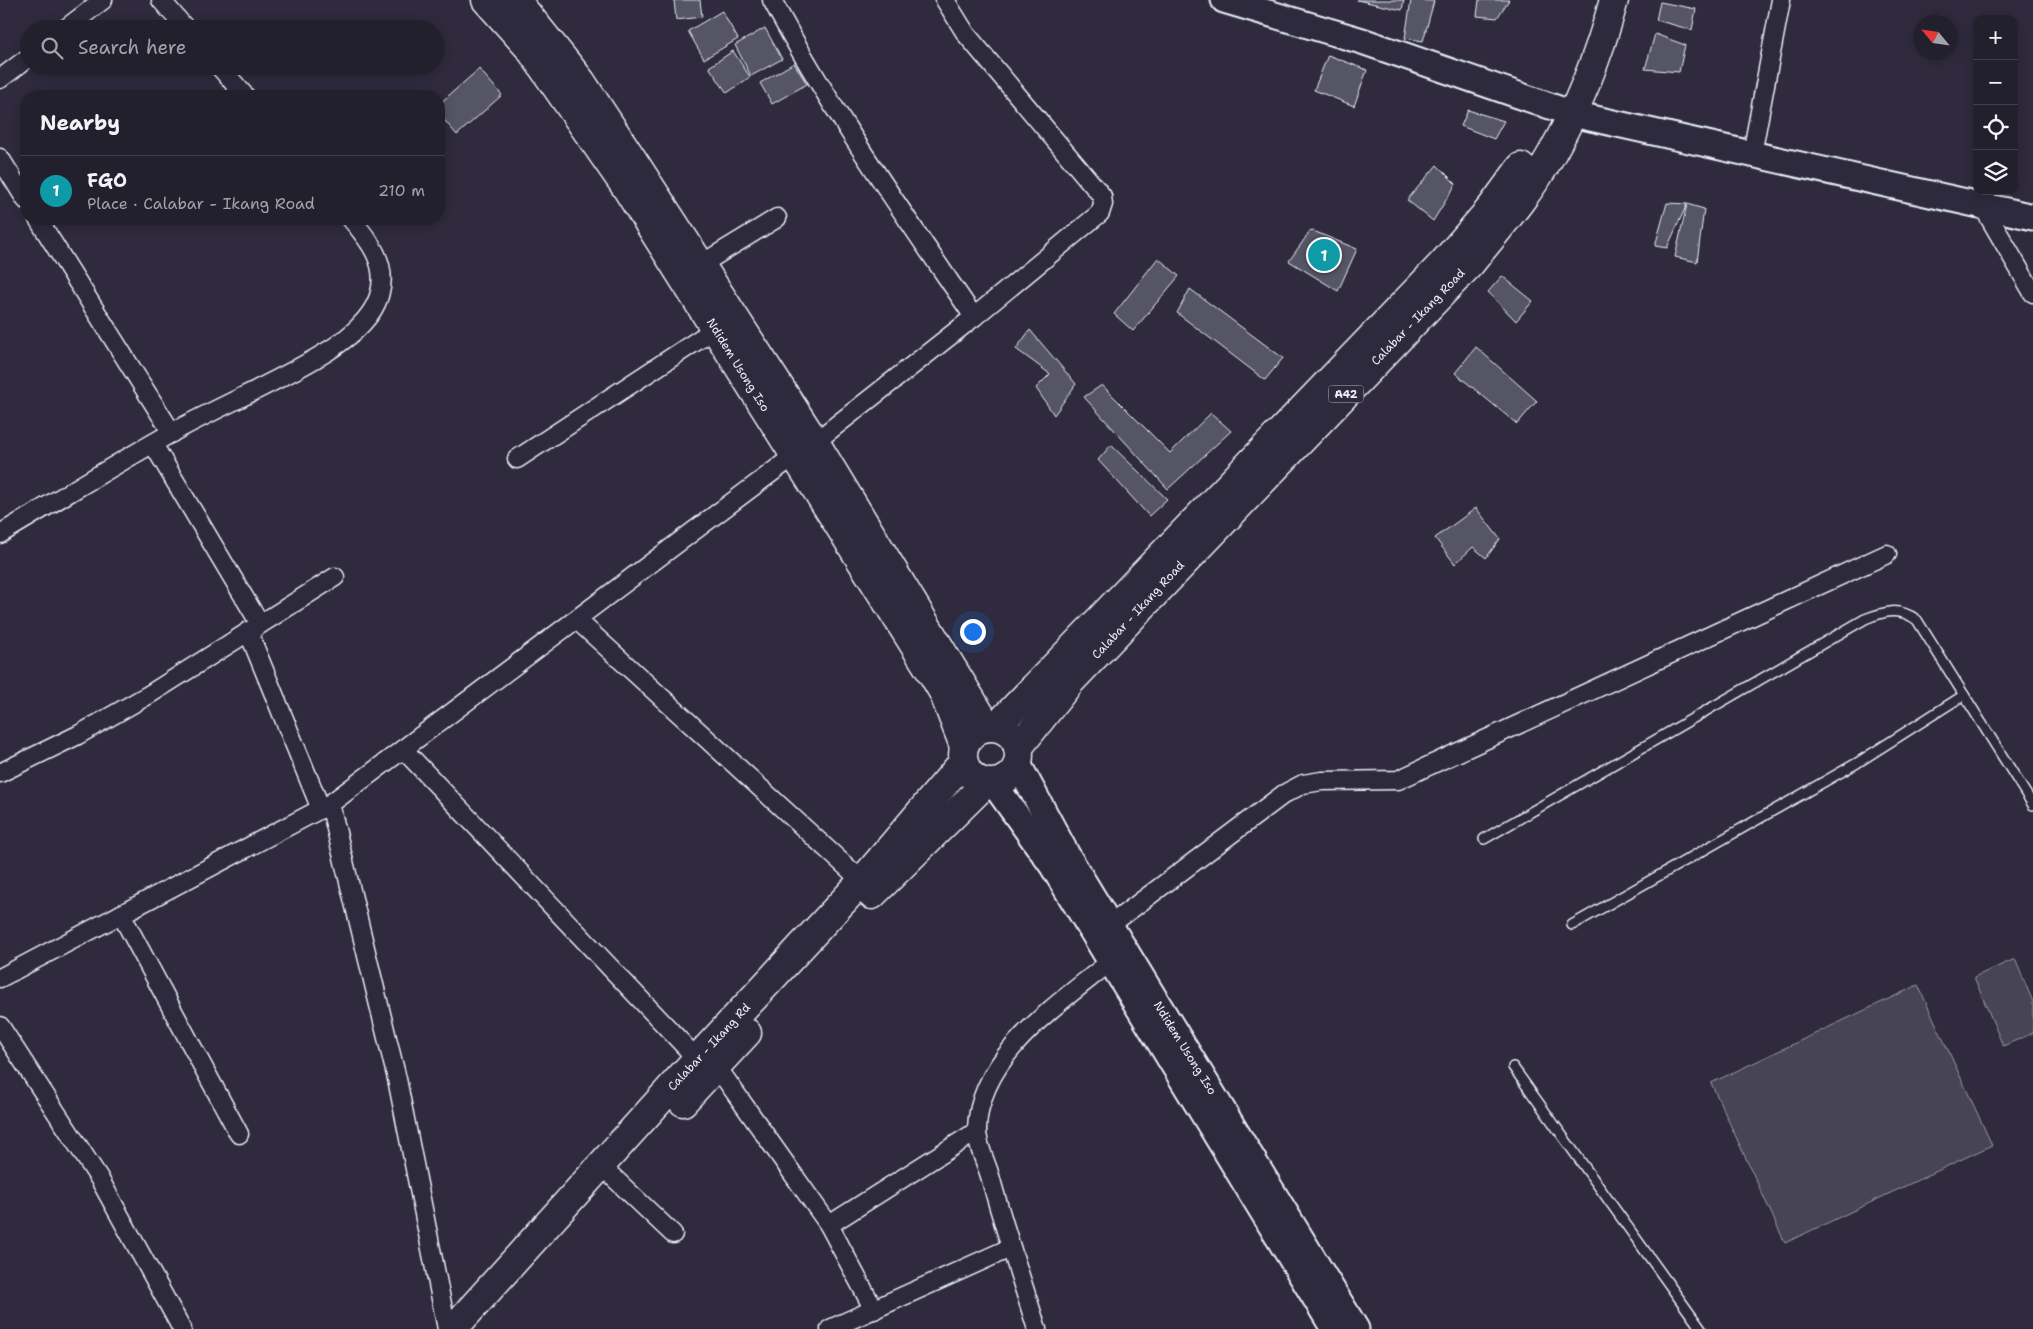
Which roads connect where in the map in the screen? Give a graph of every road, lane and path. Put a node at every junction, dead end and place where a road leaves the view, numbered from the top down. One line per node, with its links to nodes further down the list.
1 (103, 0): 11 (street)
2 (161, 0): 12 (street)
3 (486, 0): 29 (main road, Ndidem Usong Iso)
4 (516, 0): 26 (main road, Ndidem Usong Iso)
5 (772, 0): 28 (street)
6 (944, 0): 28 (street)
7 (1224, 0): 17 (street)
8 (1595, 0): 17 (main road, Calabar - Ikang Road / A42)
9 (1614, 0): 17 (main road, Calabar - Ikang Road / A42)
10 (1782, 0): 18 (street)
11 (77, 20)
12 (178, 20)
13 (20, 64): 15 (street)
14 (227, 75): 16 (street)
15 (0, 79)
16 (240, 90)
17 (1565, 111): 18 (street); 40 (main road, Calabar - Ikang Road / A42); 43 (main road, Calabar - Ikang Road / A42)
18 (1752, 154): 21 (street)
19 (0, 158): 20 (street)
20 (20, 190)
21 (1982, 205): 22 (street); 27 (street)
22 (2033, 217)
23 (777, 218): 26 (street)
24 (42, 225): 30 (street)
25 (356, 225): 30 (street)
26 (700, 265): 32 (main road, Ndidem Usong Iso)
27 (2033, 293)
28 (974, 317): 32 (street)
29 (715, 328): 32 (main road, Ndidem Usong Iso); 33 (street)
30 (172, 433): 31 (street)
31 (153, 444): 34 (street); 38 (street)
32 (805, 448): 37 (street); 40 (main road, Ndidem Usong Iso); 42 (main road, Ndidem Usong Iso)
33 (518, 459)
34 (0, 534)
35 (1888, 554): 51 (street)
36 (336, 577): 38 (street)
37 (577, 620): 41 (street); 49 (street)
38 (254, 628): 44 (street); 47 (street)
39 (1964, 695): 46 (lane); 48 (lane); 52 (lane)
40 (992, 727): 42 (main road); 43 (main road)
41 (403, 749): 47 (street); 56 (street)
42 (964, 754): 45 (main road); 49 (main road, Calabar - Ikang Rd)
43 (1018, 756): 45 (main road); 51 (street, Ndidem Usong Iso)
44 (0, 773)
45 (990, 784): 53 (street, Ndidem Usong Iso); 56 (main road, Calabar - Ikang Rd)
46 (2033, 805)
47 (325, 806): 50 (street); 66 (street)
48 (1484, 839)
49 (862, 881): 56 (main road, Calabar - Ikang Rd)
50 (121, 914): 54 (street); 59 (street)
51 (1110, 925): 72 (street, Ndidem Usong Iso)
52 (1572, 925)
53 (1111, 961): 58 (street); 71 (street, Ndidem Usong Iso)
54 (0, 978)
55 (0, 1026): 65 (street)
56 (707, 1063): 60 (main road, Calabar - Ikang Rd); 61 (street); 67 (main road, Calabar - Ikang Rd)
57 (1513, 1067): 73 (lane)
58 (976, 1131): 61 (street); 63 (street)
59 (239, 1134)
60 (613, 1177): 62 (street); 68 (main road, Calabar - Ikang Rd)
61 (829, 1225): 64 (street)
62 (673, 1234)
63 (1010, 1248): 64 (street); 70 (street)
64 (874, 1310): 69 (street)
65 (182, 1329)
66 (447, 1329)
67 (453, 1329)
68 (477, 1329)
69 (830, 1329)
70 (1038, 1329)
71 (1334, 1329)
72 (1356, 1329)
73 (1701, 1329)

